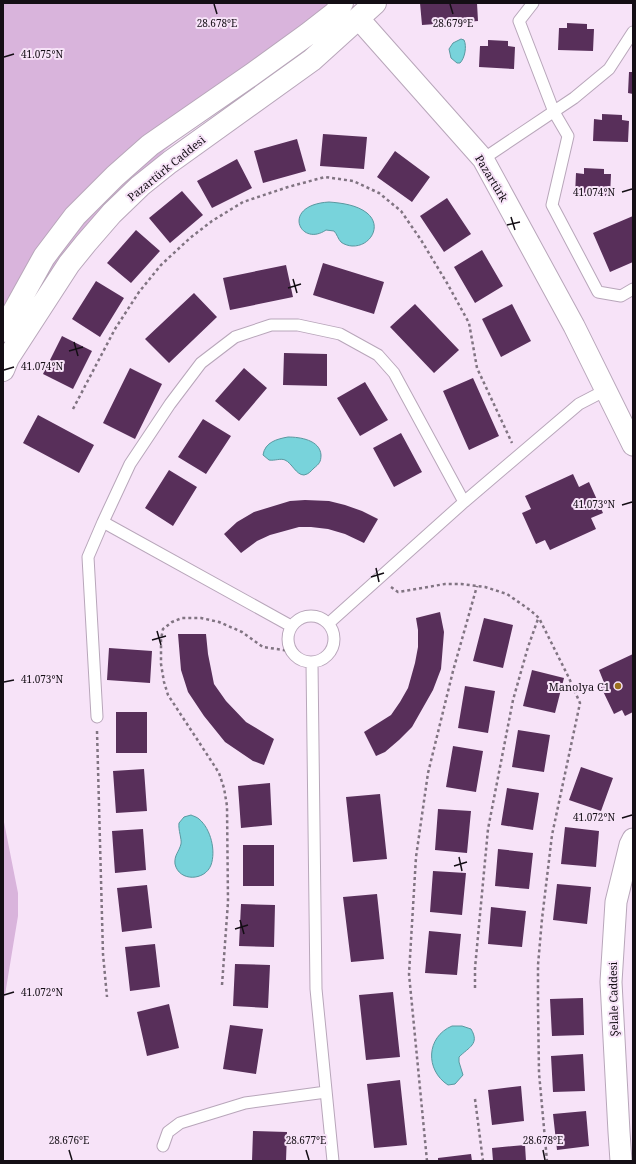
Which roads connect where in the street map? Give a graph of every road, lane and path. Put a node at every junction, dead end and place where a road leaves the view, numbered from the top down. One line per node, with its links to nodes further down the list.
1 (342, 3): 8 (street)
2 (533, 3): 5 (lane)
3 (362, 8): 6 (street, Pazartürk); 9 (street, Pazartürk Caddesi)
4 (633, 32): 5 (lane)
5 (554, 112): 6 (lane); 7 (lane)
6 (483, 159): 10 (street, Pazartürk)
7 (633, 289)
8 (3, 331)
9 (3, 370)
10 (606, 390): 12 (street, Pazartürk); 13 (lane)
11 (73, 409): 13 (path)
12 (633, 445)
13 (518, 456): 14 (lane)
14 (464, 502): 15 (lane); 16 (lane)
15 (103, 522): 20 (lane); 23 (lane)
16 (380, 578): 17 (path); 19 (lane)
17 (477, 586): 18 (path); 33 (path)
18 (539, 618): 26 (path); 35 (path)
19 (329, 623): 20 (lane); 22 (lane)
20 (291, 626): 21 (lane)
21 (290, 651): 22 (lane); 25 (path)
22 (312, 663): 28 (lane)
23 (96, 717): 27 (path)
24 (633, 838): 30 (street, Şelale Caddesi)
25 (222, 985)
26 (475, 988)
27 (107, 997)
28 (326, 1092): 31 (lane); 32 (lane)
29 (475, 1099): 34 (path)
30 (625, 1104): 36 (street, Şelale Caddesi)
31 (163, 1146)
32 (333, 1161)
33 (427, 1161)
34 (483, 1161)
35 (547, 1161)
36 (621, 1161)

